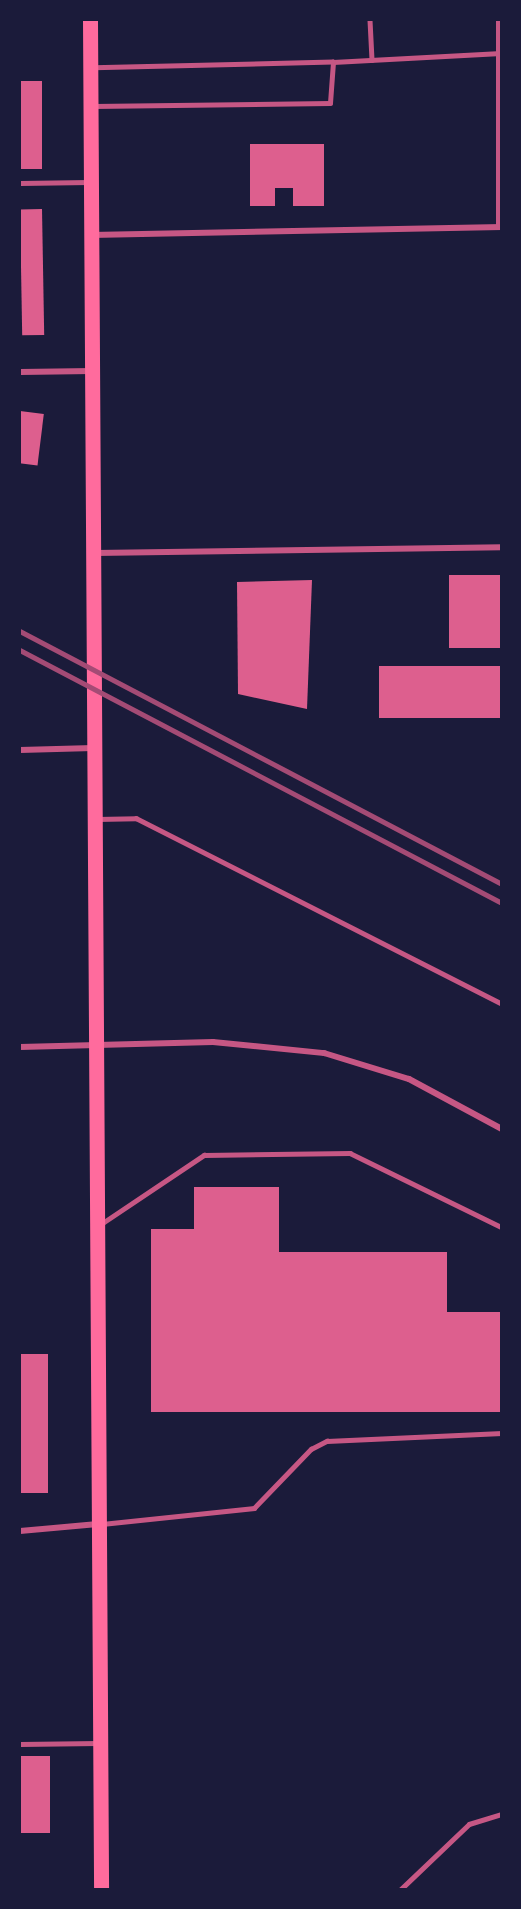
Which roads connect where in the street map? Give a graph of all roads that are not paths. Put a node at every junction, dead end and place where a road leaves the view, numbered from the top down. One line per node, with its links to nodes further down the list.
1 (90, 20): 7 (main road)
2 (370, 20): 5 (lane)
3 (499, 20): 4 (street)
4 (501, 53): 5 (lane); 11 (street)
5 (372, 60): 6 (lane)
6 (333, 62): 7 (lane); 8 (lane)
7 (90, 68): 8 (main road)
8 (90, 106): 9 (main road)
9 (91, 182): 10 (lane); 12 (main road)
10 (20, 183)
11 (500, 227): 12 (street)
12 (90, 235): 13 (main road)
13 (92, 371): 14 (street); 16 (main road)
14 (20, 372)
15 (501, 547): 16 (street)
16 (94, 553): 17 (main road)
17 (94, 748): 18 (street); 19 (main road)
18 (20, 750)
19 (94, 819): 20 (lane); 21 (main road)
20 (501, 1004)
21 (95, 1046): 22 (street); 23 (street); 24 (main road)
22 (20, 1047)
23 (501, 1129)
24 (97, 1227): 25 (lane); 27 (main road)
25 (501, 1227)
26 (501, 1433): 27 (lane)
27 (99, 1524): 28 (street); 29 (main road)
28 (20, 1531)
29 (100, 1743): 30 (lane); 32 (main road)
30 (20, 1744)
31 (501, 1814): 33 (lane)
32 (101, 1890)
33 (400, 1890)

